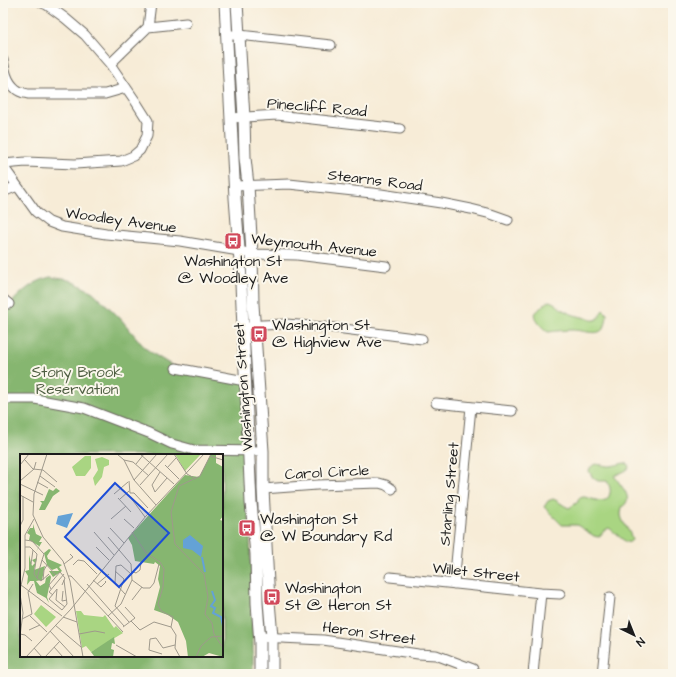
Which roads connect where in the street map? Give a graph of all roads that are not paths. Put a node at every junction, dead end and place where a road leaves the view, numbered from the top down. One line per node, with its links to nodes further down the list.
1 (42, 3): 11 (street)
2 (151, 3): 6 (street)
3 (225, 3): 7 (main road, Washington Street)
4 (237, 3): 8 (main road, Washington Street)
5 (186, 23): 6 (street)
6 (148, 26): 11 (street)
7 (227, 35): 8 (street); 14 (main road, Washington Street)
8 (240, 35): 9 (street); 13 (main road, Washington Street)
9 (331, 45)
10 (3, 60): 12 (street)
11 (110, 64): 12 (street)
12 (126, 88): 16 (street)
13 (244, 117): 14 (street, Pinecliff Road); 15 (street, Pinecliff Road); 17 (main road, Washington Street)
14 (231, 118): 19 (main road, Washington Street)
15 (400, 129)
16 (3, 165): 18 (street, Woodley Avenue)
17 (248, 185): 19 (street, Stearns Road); 21 (street, Stearns Road); 23 (main road, Washington Street)
18 (17, 186): 20 (street); 22 (street, Woodley Avenue)
19 (235, 186): 22 (main road, Washington Street)
20 (3, 192)
21 (508, 220)
22 (239, 251): 23 (street, Weymouth Avenue); 25 (main road, Washington Street)
23 (252, 254): 24 (street, Weymouth Avenue); 25 (main road, Washington Street)
24 (386, 266)
25 (248, 327): 26 (street); 28 (main road, Washington Street); 34 (main road, Washington Street)
26 (422, 339)
27 (176, 368): 28 (street)
28 (245, 381): 33 (main road, Washington Street)
29 (3, 399): 33 (street)
30 (436, 403): 31 (street)
31 (471, 407): 32 (street); 38 (street, Starling Street)
32 (512, 411)
33 (249, 450): 34 (street); 42 (main road, Washington Street)
34 (263, 451): 36 (main road, Washington Street)
35 (392, 489): 36 (street, Carol Circle)
36 (263, 490): 43 (main road, Washington Street)
37 (390, 577): 38 (street, Willet Street)
38 (454, 584): 39 (street, Willet Street)
39 (541, 593): 40 (street, Willet Street); 47 (street)
40 (560, 594)
41 (610, 597): 48 (street)
42 (260, 636): 43 (street, Heron Street); 45 (main road, Washington Street)
43 (272, 637): 44 (street, Heron Street); 46 (main road, Washington Street)
44 (473, 669)
45 (260, 674)
46 (272, 674)
47 (533, 674)
48 (602, 674)

